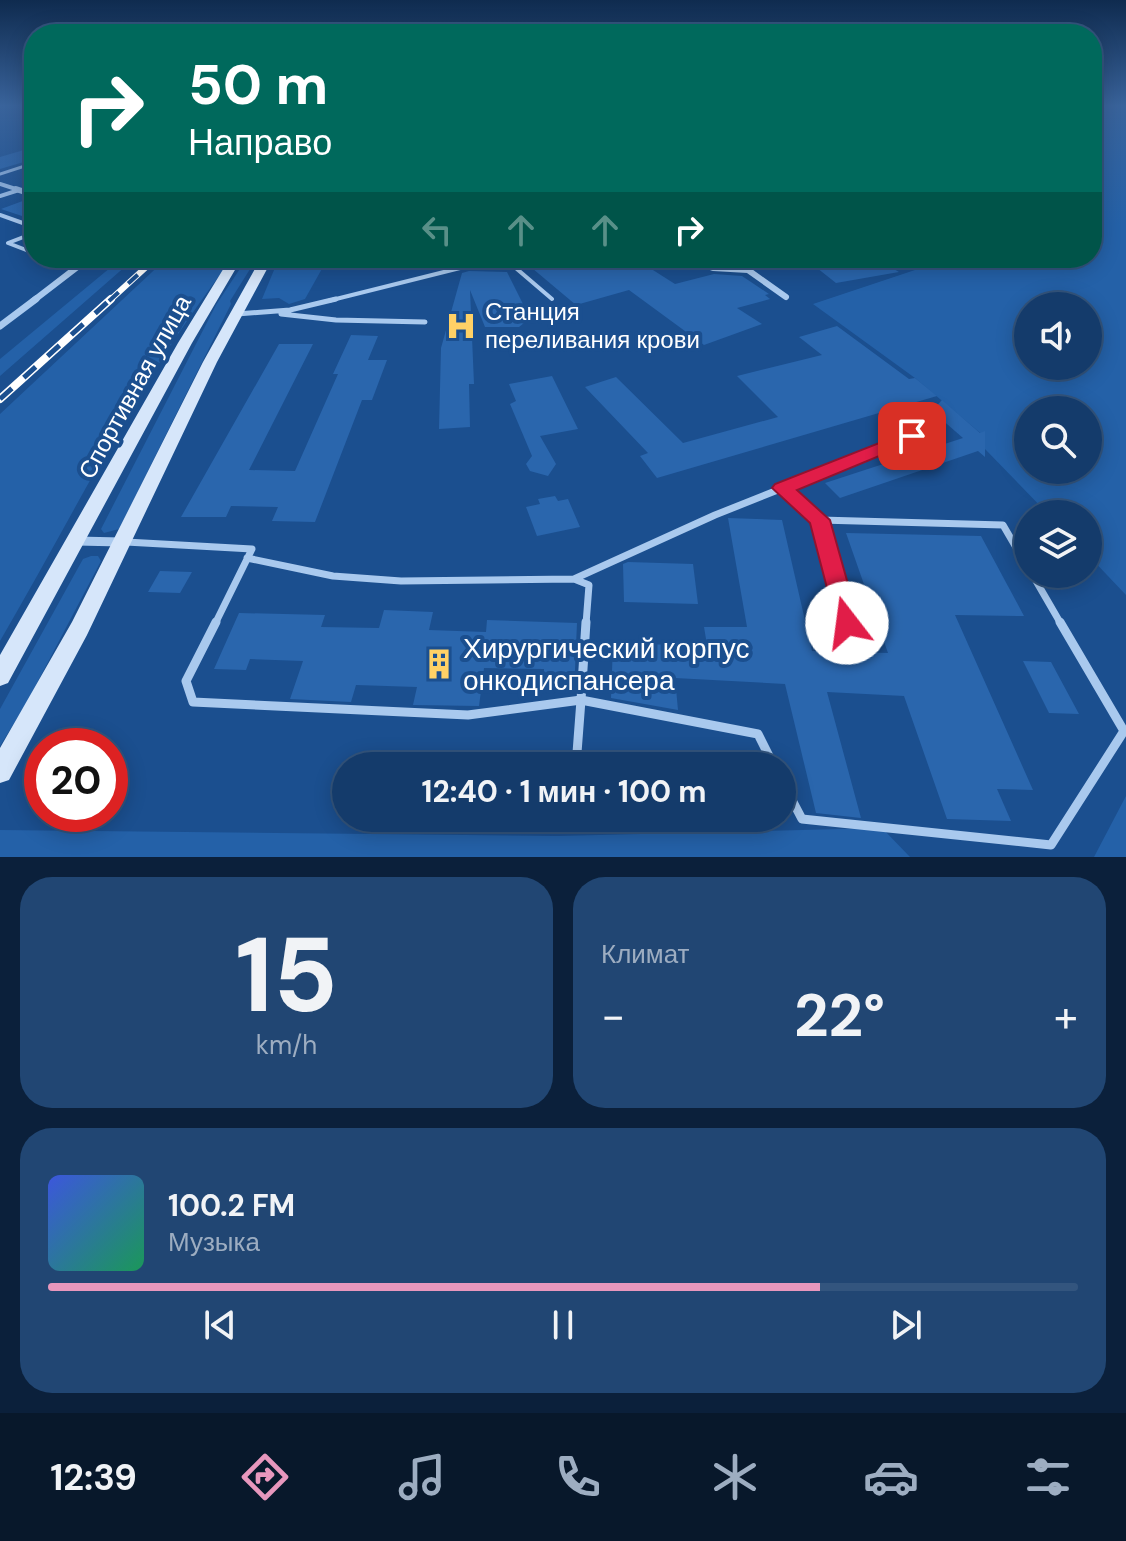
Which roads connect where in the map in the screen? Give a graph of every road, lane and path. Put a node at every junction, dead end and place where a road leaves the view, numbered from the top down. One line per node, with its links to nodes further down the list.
1 (24, 166): 2 (lane)
2 (0, 174)
3 (0, 184): 4 (street)
4 (19, 190): 5 (street); 6 (lane)
5 (24, 192)
6 (0, 196)
7 (0, 215): 8 (lane)
8 (24, 223)
9 (24, 237): 10 (lane)
10 (24, 249)
11 (76, 268): 22 (street)
12 (230, 268): 26 (main road, Спортивная улица)
13 (261, 268): 20 (main road)
14 (461, 268): 19 (lane)
15 (514, 268): 18 (lane)
16 (713, 268): 17 (street)
17 (786, 297)
18 (552, 299)
19 (261, 313): 20 (lane); 21 (lane)
20 (233, 314): 27 (main road)
21 (425, 322)
22 (0, 326)
23 (938, 426): 24 (lane)
24 (782, 488): 25 (lane); 30 (lane)
25 (820, 520): 28 (lane); 32 (lane)
26 (77, 541): 27 (street); 33 (main road, Спортивная улица)
27 (122, 542): 29 (lane); 37 (main road)
28 (1014, 544)
29 (247, 558): 30 (lane); 34 (lane)
30 (574, 579): 34 (lane)
31 (1040, 588): 38 (lane)
32 (847, 623)
33 (0, 676)
34 (581, 700): 35 (lane); 36 (lane)
35 (577, 752)
36 (767, 752)
37 (0, 771)
38 (796, 808)

